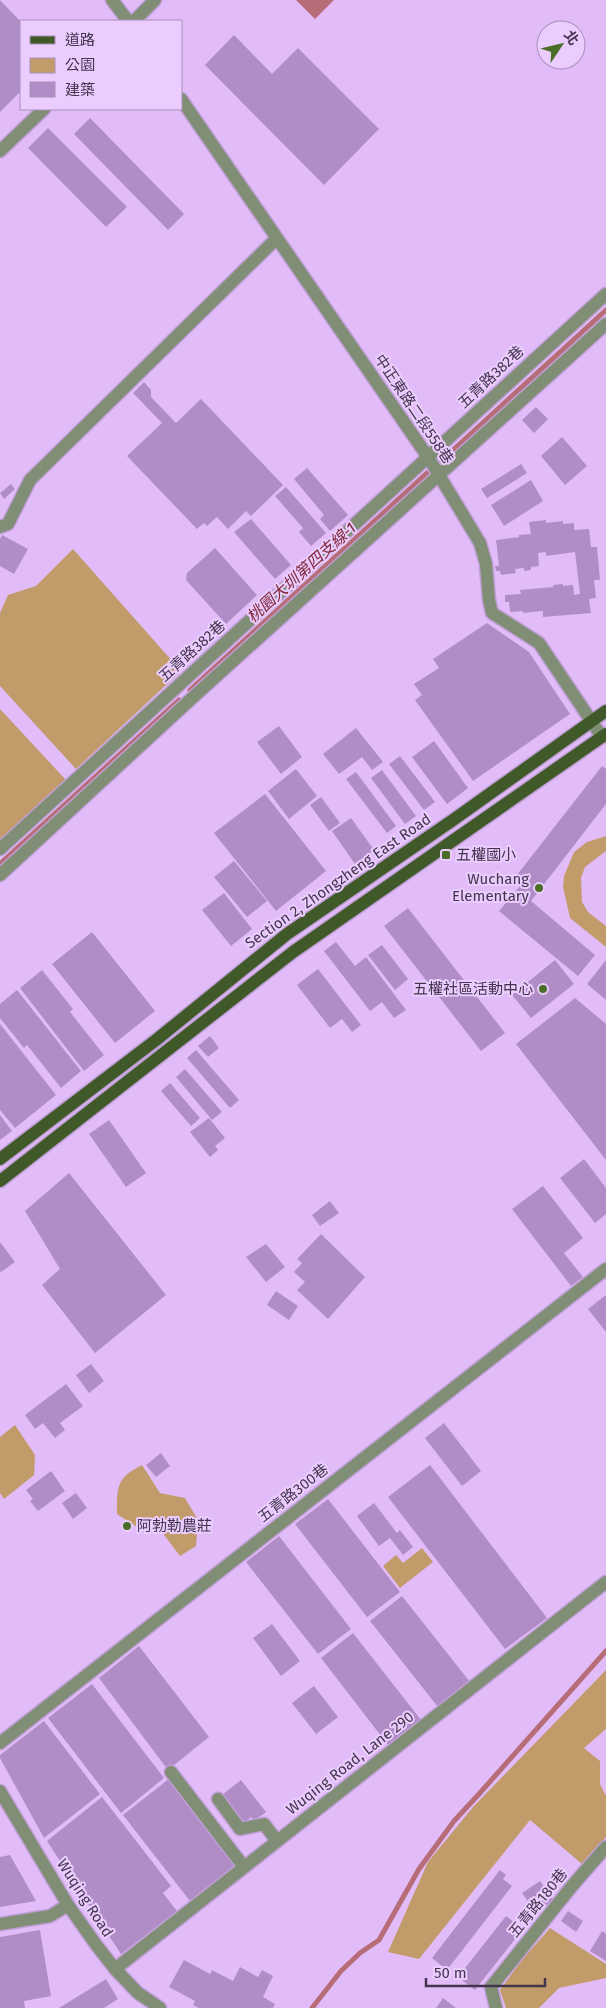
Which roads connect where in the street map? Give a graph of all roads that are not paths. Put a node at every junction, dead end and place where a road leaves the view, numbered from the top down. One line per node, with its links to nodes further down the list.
1 (112, 0): 3 (street)
2 (155, 0): 4 (street)
3 (127, 20)
4 (135, 20)
5 (182, 100): 8 (street, 中正東路二段558巷)
6 (43, 110): 7 (street)
7 (0, 151)
8 (276, 238): 11 (street, 中正東路二段558巷); 13 (street)
9 (606, 294): 11 (street, 五青路382巷)
10 (606, 324): 12 (street)
11 (428, 457): 12 (street, 中正東路二段558巷); 14 (street, 五青路382巷)
12 (439, 475): 15 (street); 17 (street, 中正東路二段558巷)
13 (0, 527)
14 (178, 686): 15 (street); 19 (street, 五青路382巷)
15 (191, 699): 20 (street)
16 (606, 711): 17 (main road, Section 2, Zhongzheng East Road)
17 (592, 722): 18 (street, 中正東路二段558巷); 21 (main road, Section 2, Zhongzheng East Road)
18 (604, 735): 22 (main road)
19 (0, 849)
20 (0, 875)
21 (0, 1159)
22 (0, 1182)
23 (606, 1269): 25 (street, 五青路300巷)
24 (606, 1582): 29 (street, Wuqing Road, Lane 290)
25 (0, 1743)
26 (171, 1772): 31 (street)
27 (0, 1791): 32 (street, Wuqing Road)
28 (218, 1800): 29 (street)
29 (277, 1841): 31 (street, Wuqing Road, Lane 290)
30 (606, 1847): 36 (street, 五青路180巷)
31 (244, 1867): 34 (street, Wuqing Road, Lane 290)
32 (68, 1905): 33 (street); 34 (street, Wuqing Road)
33 (0, 1924)
34 (115, 1969): 35 (street, Wuqing Road)
35 (160, 2008)
36 (496, 2008)

